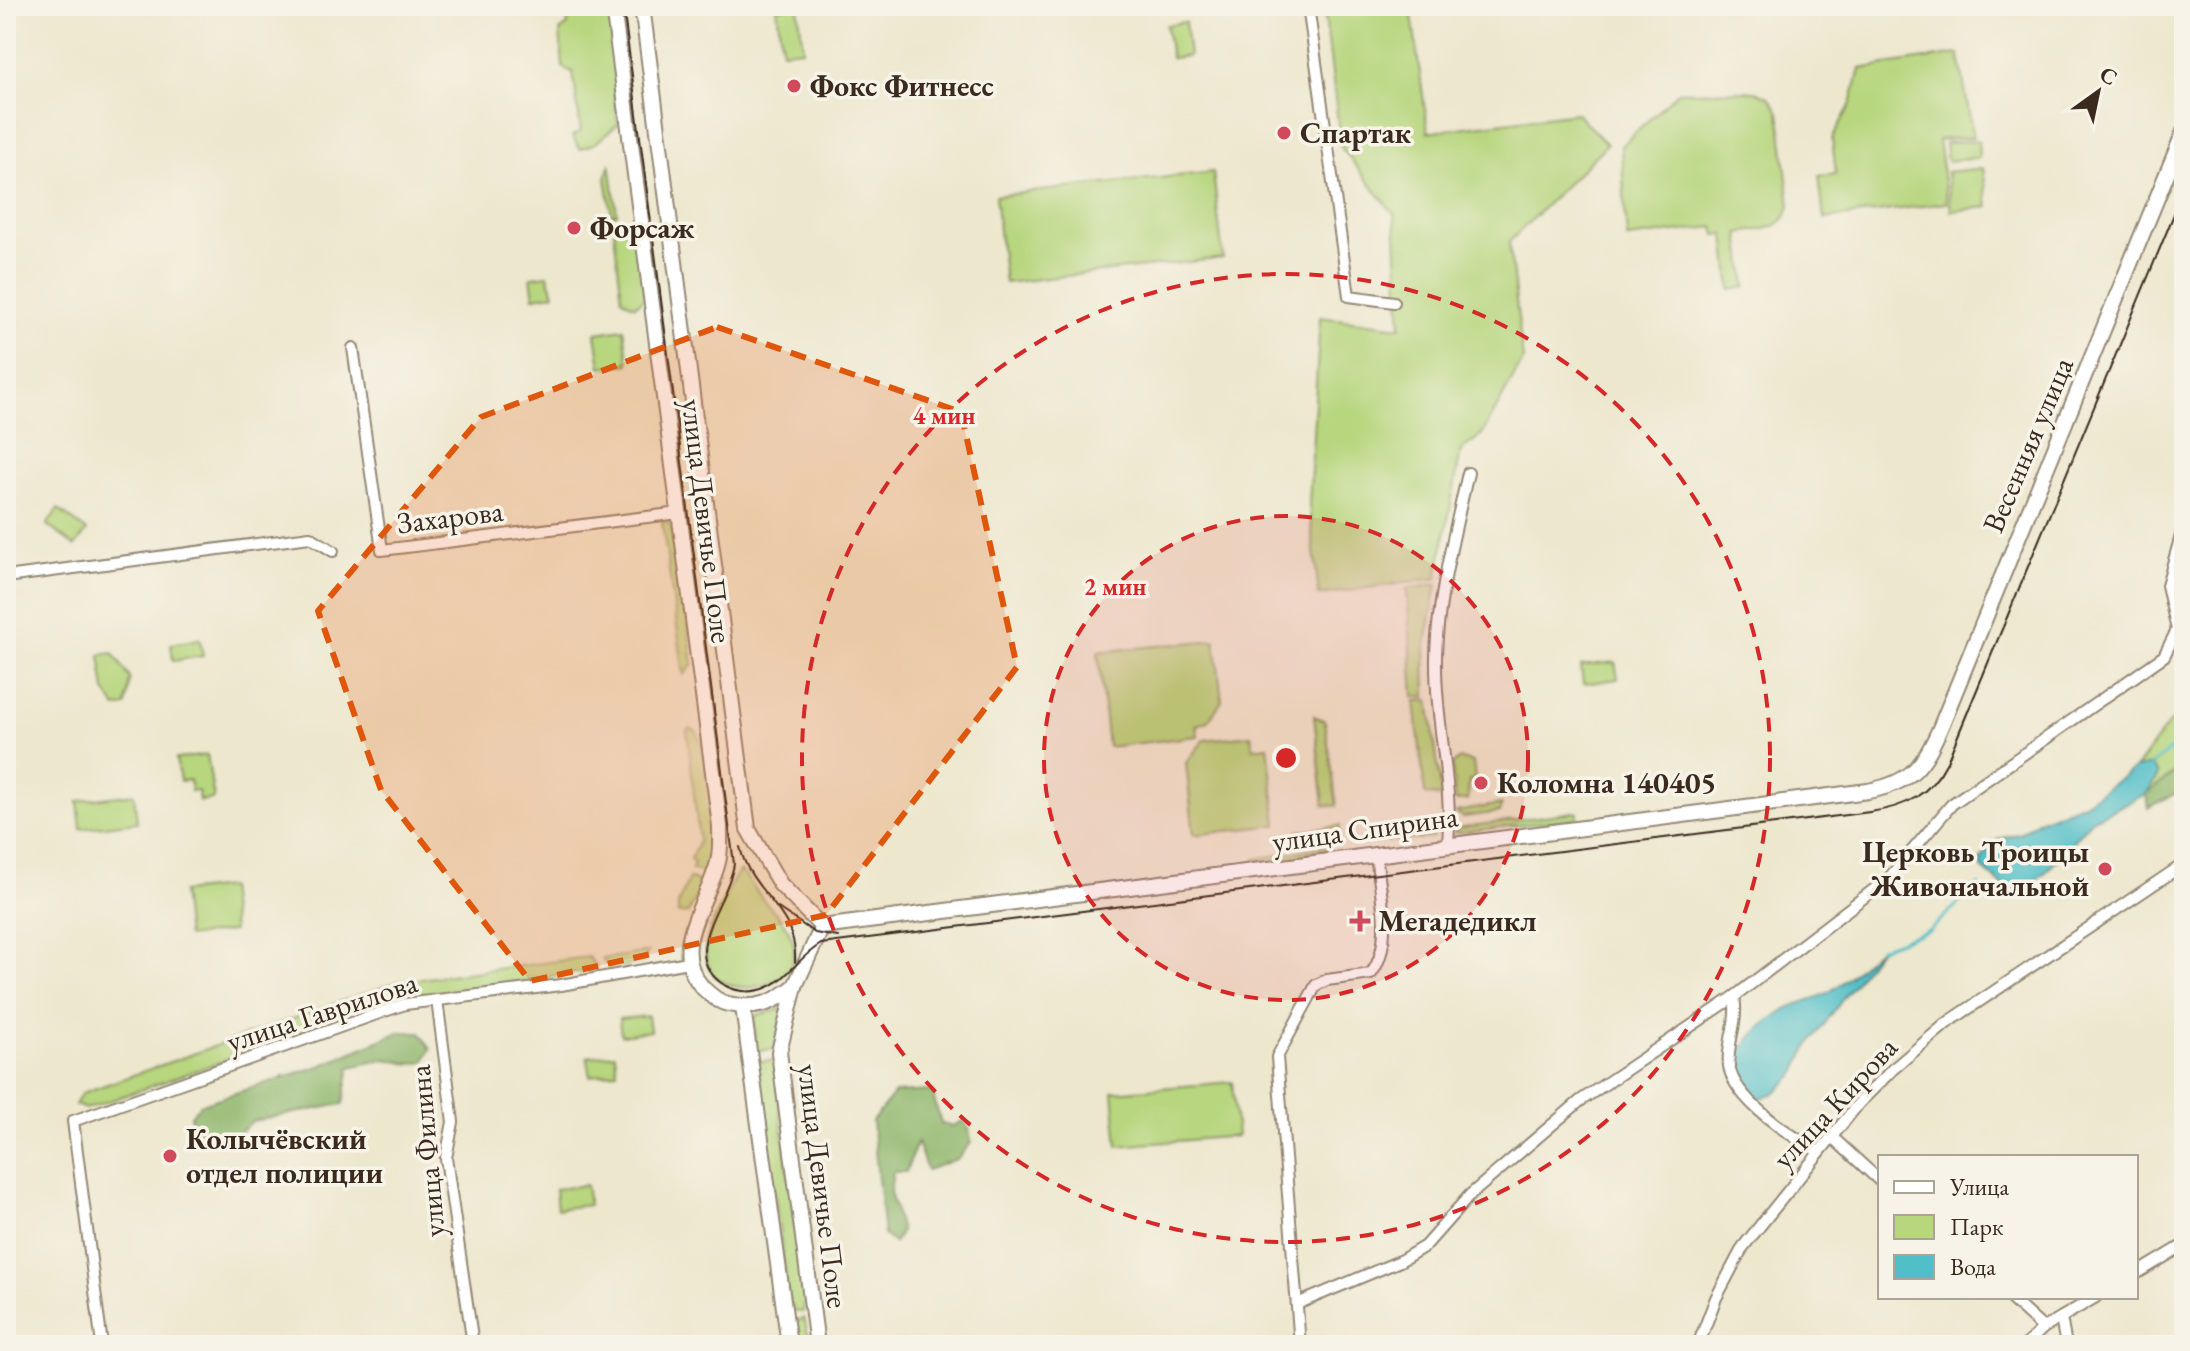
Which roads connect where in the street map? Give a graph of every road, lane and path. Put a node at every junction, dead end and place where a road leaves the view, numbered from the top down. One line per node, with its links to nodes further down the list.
1 (613, 6): 8 (main road, улица Девичье Поле)
2 (642, 6): 16 (main road, улица Девичье Поле)
3 (1308, 6): 5 (street)
4 (2184, 132): 12 (main road, Весенняя улица)
5 (1394, 302)
6 (353, 348): 8 (street, Захарова)
7 (1468, 473): 13 (street)
8 (679, 513): 17 (main road, улица Девичье Поле)
9 (2184, 525): 19 (street)
10 (333, 551): 11 (street)
11 (6, 577)
12 (1912, 774): 13 (main road, улица Спирина)
13 (1448, 843): 14 (main road, улица Спирина)
14 (1376, 853): 16 (main road, улица Спирина); 29 (street)
15 (2184, 864): 22 (street, улица Кирова)
16 (822, 927): 18 (main road, улица Девичье Поле)
17 (688, 962): 20 (street, улица Гаврилова); 21 (main road)
18 (795, 986): 21 (main road); 30 (main road, улица Девичье Поле)
19 (1734, 997): 23 (street); 29 (street)
20 (437, 1000): 34 (street, улица Гаврилова); 35 (street, улица Филина)
21 (743, 1007): 31 (main road, улица Девичье Поле)
22 (1832, 1137): 23 (street, улица Кирова); 24 (street)
23 (1819, 1152): 39 (street, улица Кирова)
24 (1878, 1179)
25 (2184, 1245): 26 (street)
26 (2138, 1273)
27 (2011, 1299): 33 (street)
28 (2093, 1299): 32 (street)
29 (1297, 1304): 38 (street)
30 (813, 1313): 31 (main road); 37 (main road, улица Девичье Поле)
31 (786, 1317): 36 (main road, улица Девичье Поле)
32 (2061, 1318): 33 (street); 41 (street)
33 (2043, 1328): 40 (street)
34 (102, 1345)
35 (473, 1345)
36 (789, 1345)
37 (817, 1345)
38 (1300, 1345)
39 (1698, 1345)
40 (2026, 1345)
41 (2066, 1345)

